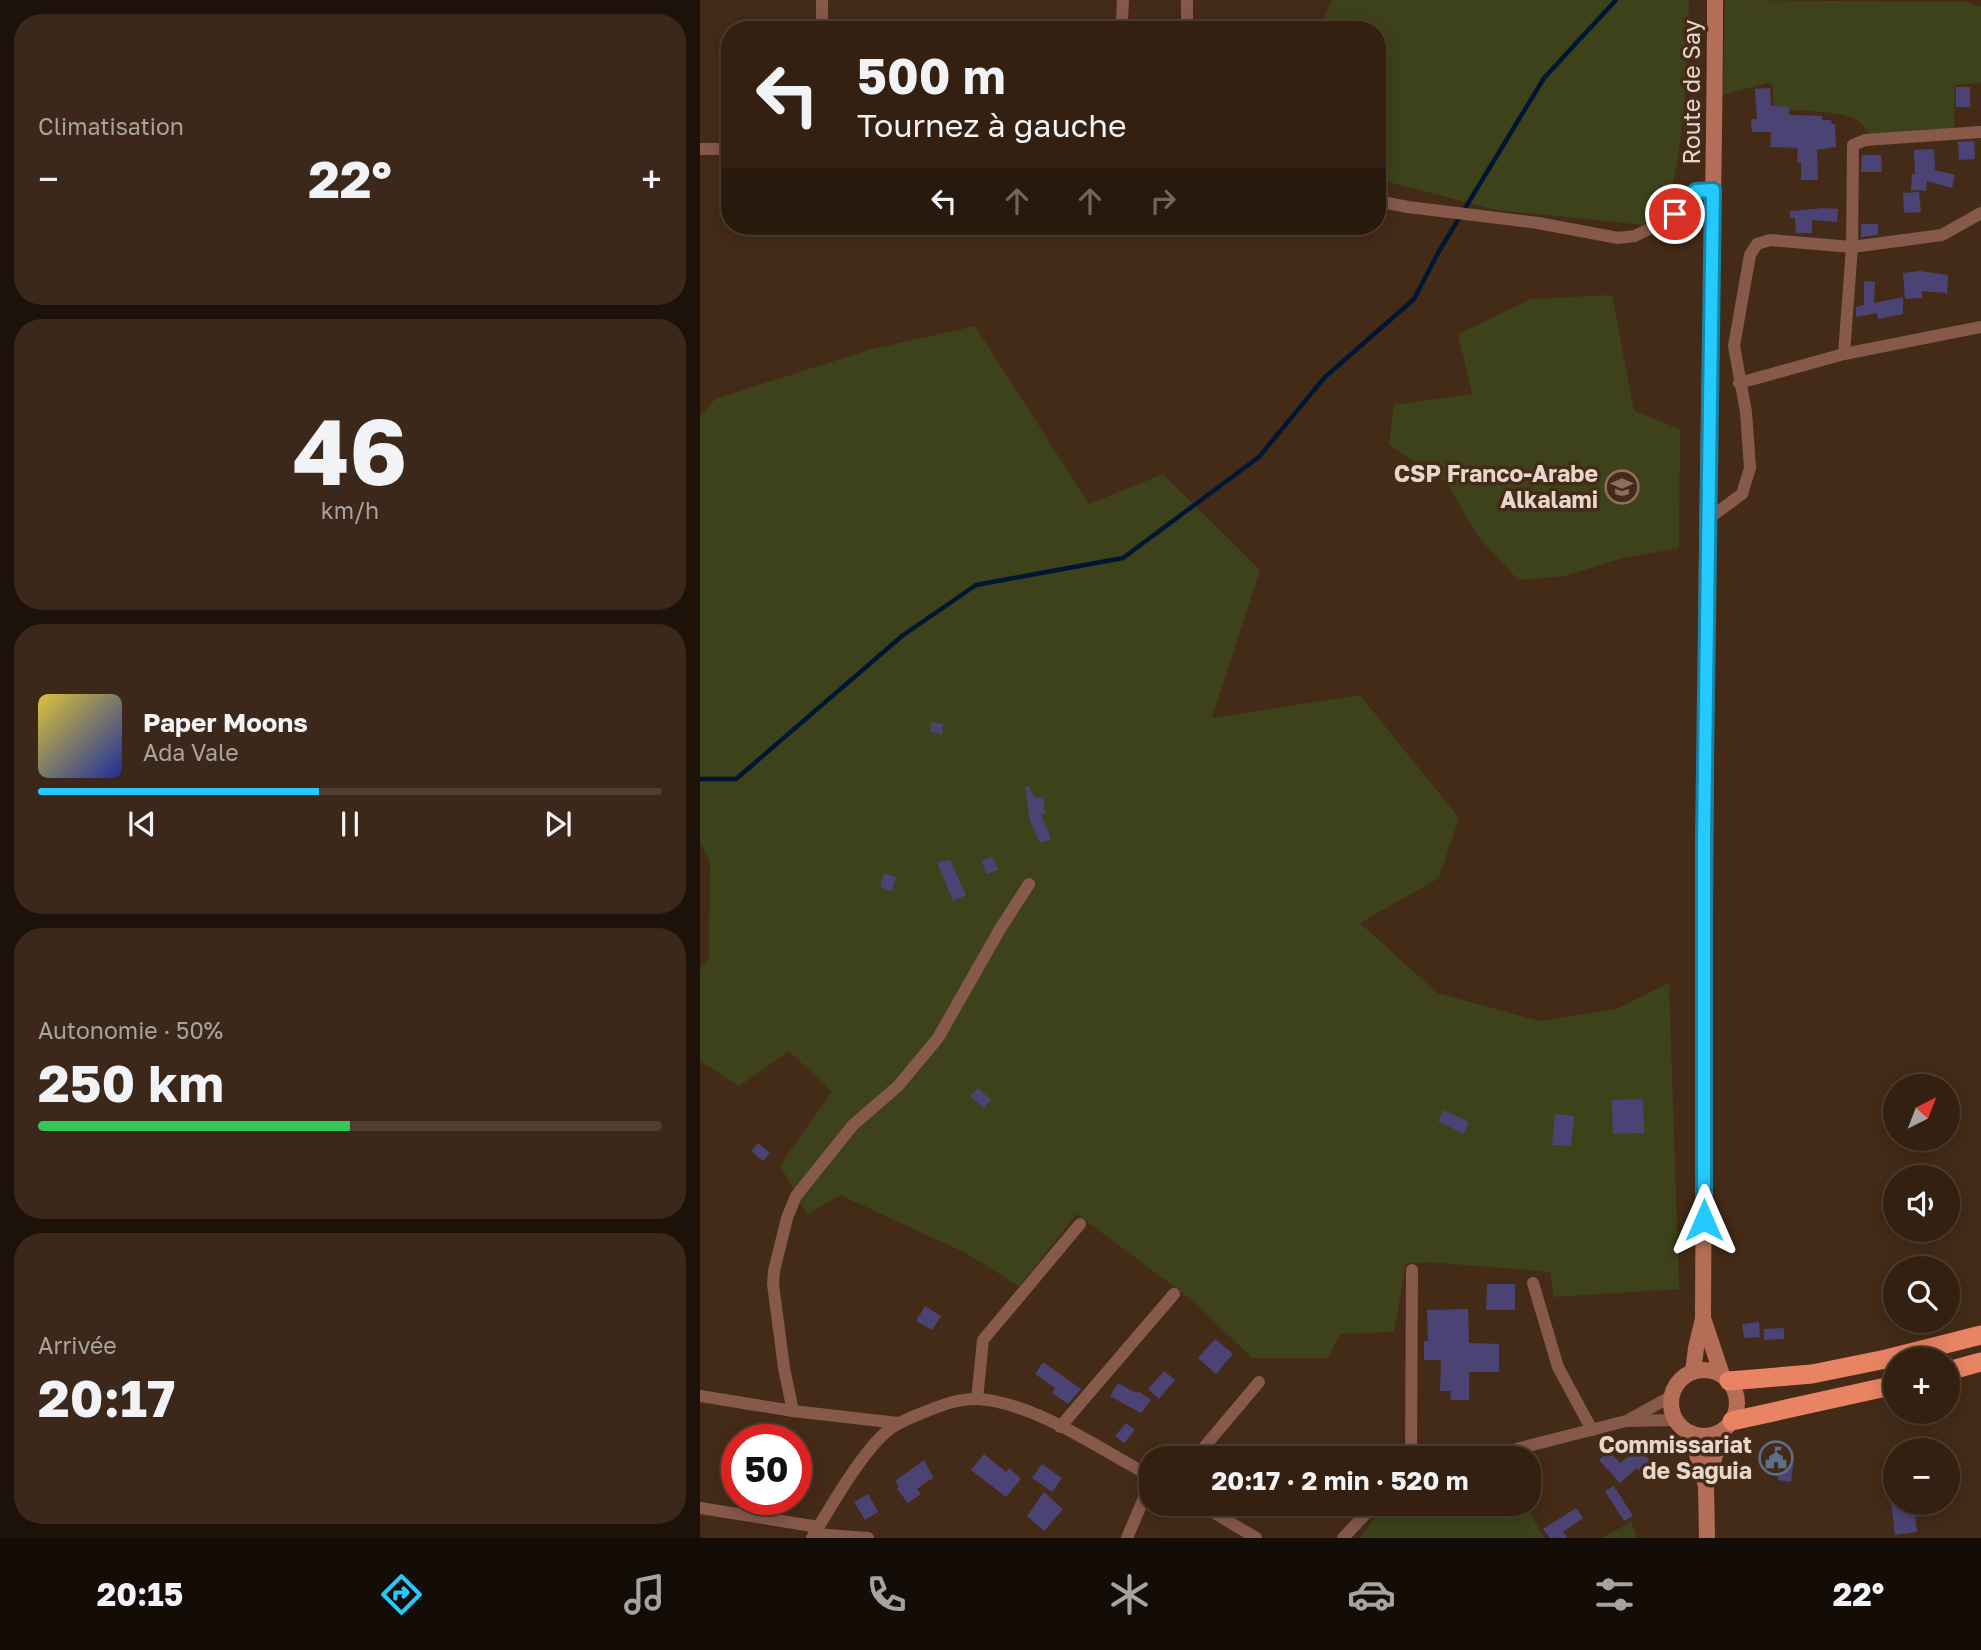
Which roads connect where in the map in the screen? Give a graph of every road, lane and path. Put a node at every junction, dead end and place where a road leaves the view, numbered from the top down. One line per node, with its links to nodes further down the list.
1 (822, 0): 5 (street)
2 (1123, 0): 6 (street)
3 (1187, 0): 7 (street)
4 (1715, 0): 11 (main road, Route de Say)
5 (822, 21)
6 (1122, 21)
7 (1187, 21)
8 (1981, 132): 14 (street)
9 (700, 149): 10 (street)
10 (721, 149)
11 (1713, 190): 12 (street); 18 (main road, Route de Say)
12 (1386, 202)
13 (1981, 213): 14 (street)
14 (1852, 247): 16 (street); 17 (street)
15 (1981, 327): 16 (street)
16 (1844, 354): 17 (street)
17 (1739, 383): 18 (street)
18 (1708, 519): 24 (main road, Route de Say)
19 (1029, 884): 35 (street)
20 (1080, 1224): 34 (street)
21 (1412, 1270): 44 (street)
22 (1533, 1283): 41 (street)
23 (1174, 1294): 40 (street)
24 (1703, 1319): 28 (main road, Route de Say); 29 (main road, Route de Say)
25 (1981, 1335): 29 (highway)
26 (1981, 1362): 27 (highway)
27 (1960, 1368)
28 (1693, 1372): 29 (main road); 32 (main road)
29 (1725, 1378): 39 (main road)
30 (1259, 1382): 43 (street)
31 (1883, 1388): 39 (highway)
32 (1672, 1395): 36 (main road); 37 (street)
33 (700, 1396): 35 (street)
34 (977, 1399): 38 (street); 40 (street)
35 (793, 1410): 38 (street)
36 (1676, 1420): 37 (street); 42 (main road)
37 (1626, 1421): 41 (street)
38 (898, 1423): 52 (street)
39 (1727, 1426): 42 (main road); 47 (main road)
40 (1060, 1427): 46 (street)
41 (1592, 1430): 45 (street)
42 (1691, 1433): 47 (main road)
43 (1205, 1446)
44 (1411, 1446)
45 (1528, 1446)
46 (1139, 1471)
47 (1706, 1486): 57 (main road)
48 (700, 1508): 52 (street)
49 (1139, 1509): 54 (street)
50 (1220, 1516): 55 (street)
51 (1364, 1516): 56 (street)
52 (815, 1533): 53 (street)
53 (868, 1538)
54 (1127, 1538)
55 (1256, 1538)
56 (1343, 1538)
57 (1707, 1538)

